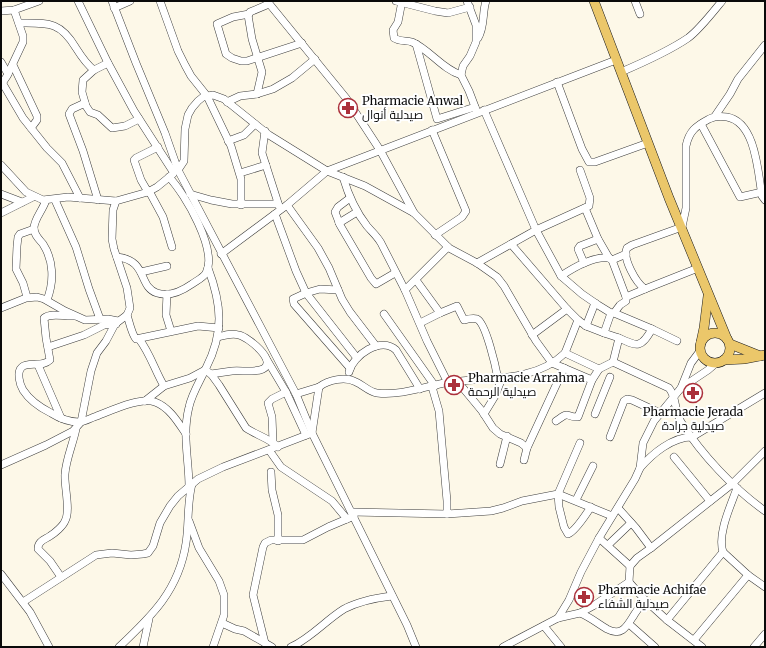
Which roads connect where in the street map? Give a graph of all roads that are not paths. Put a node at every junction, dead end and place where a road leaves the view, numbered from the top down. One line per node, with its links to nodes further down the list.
1 (39, 1): 13 (street)
2 (78, 1): 26 (street)
3 (130, 1): 11 (street)
4 (160, 1): 35 (street)
5 (486, 1): 18 (street)
6 (594, 1): 24 (main road)
7 (635, 1): 16 (street)
8 (722, 1): 29 (street)
9 (268, 2): 15 (street); 19 (street)
10 (400, 2): 12 (street); 20 (street)
11 (113, 4): 54 (street)
12 (469, 4): 18 (street)
13 (14, 10): 14 (street); 17 (street)
14 (1, 11)
15 (249, 14): 22 (street); 22 (street)
16 (640, 14)
17 (19, 23): 27 (street); 28 (street)
18 (476, 42): 31 (street)
19 (302, 43): 22 (street); 23 (street)
20 (416, 44): 31 (street); 38 (street)
21 (765, 45): 39 (street)
22 (257, 58): 34 (street)
23 (315, 59): 34 (street); 49 (street)
24 (616, 60): 29 (main road); 32 (street)
25 (1, 62): 30 (street)
26 (108, 63): 28 (street); 40 (street)
27 (13, 65): 30 (street); 43 (street)
28 (94, 70): 37 (street)
29 (621, 72): 47 (main road)
30 (8, 74): 33 (street)
31 (461, 75): 38 (street)
32 (557, 82): 38 (street); 47 (street)
33 (2, 84): 43 (street)
34 (257, 94): 36 (street)
35 (207, 96): 36 (street); 46 (street); 54 (street)
36 (227, 102): 41 (street)
37 (85, 103): 40 (street); 68 (street)
38 (479, 110): 44 (street); 82 (street)
39 (714, 116): 42 (street); 58 (street)
40 (139, 119): 48 (street)
41 (255, 124): 45 (street); 46 (street)
42 (701, 124): 60 (street); 80 (street)
43 (31, 128): 64 (street)
44 (432, 130): 49 (street); 83 (street)
45 (265, 131): 51 (street); 52 (street)
46 (228, 141): 55 (street)
47 (648, 143): 80 (main road)
48 (158, 147): 54 (street); 59 (street)
49 (380, 150): 52 (street); 77 (street)
50 (1, 164): 63 (street)
51 (266, 165): 55 (street); 75 (street)
52 (327, 170): 57 (street); 73 (street)
53 (580, 170): 74 (street)
54 (177, 171): 56 (street); 62 (street)
55 (240, 173): 72 (street)
56 (169, 177): 59 (street); 95 (street)
57 (343, 177): 65 (street); 77 (street)
58 (763, 181): 60 (street)
59 (149, 191): 70 (street); 86 (street)
60 (762, 192): 69 (street)
61 (1, 194): 71 (street)
62 (190, 194): 72 (street); 88 (street)
63 (34, 196): 66 (street); 71 (street)
64 (80, 198): 67 (street); 68 (street)
65 (350, 198): 76 (street); 79 (street)
66 (46, 200): 67 (street); 81 (street)
67 (54, 200): 118 (street)
68 (98, 200): 70 (street)
69 (765, 200)
70 (116, 201): 90 (street)
71 (22, 202): 78 (street)
72 (241, 205): 75 (street)
73 (287, 205): 75 (street); 102 (street)
74 (585, 208): 82 (street); 84 (street)
75 (278, 209): 88 (street); 104 (street)
76 (357, 212): 79 (street); 98 (street)
77 (414, 213): 83 (street)
78 (1, 214)
79 (339, 223): 98 (street)
80 (682, 227): 89 (street); 96 (main road)
81 (34, 229): 107 (street); 109 (street)
82 (536, 230): 85 (street); 99 (street)
83 (436, 234): 87 (street)
84 (598, 239): 91 (street); 93 (street)
85 (511, 244): 92 (street); 112 (street)
86 (172, 246)
87 (448, 247): 92 (street); 100 (street)
88 (221, 254): 162 (street)
89 (626, 254): 91 (street); 101 (street)
90 (117, 257): 97 (street); 116 (street)
91 (610, 259): 93 (street); 108 (street)
92 (477, 263): 127 (street)
93 (584, 263): 99 (street)
94 (167, 266): 97 (street)
95 (208, 268): 105 (street); 123 (street)
96 (698, 268): 101 (street); 106 (main road)
97 (141, 272): 105 (street)
98 (395, 273): 103 (street)
99 (561, 276): 110 (street)
100 (416, 280): 103 (street); 115 (street)
101 (645, 289): 108 (street)
102 (338, 290): 104 (street); 133 (street)
103 (405, 290): 121 (street)
104 (306, 293): 138 (street); 145 (street)
105 (167, 294): 125 (street)
106 (708, 296): 132 (main road); 135 (main road)
107 (28, 297): 109 (street); 111 (street)
108 (626, 298): 113 (street)
109 (47, 300): 117 (street)
110 (594, 303): 113 (street); 122 (street)
111 (1, 308)
112 (566, 309): 119 (street); 127 (street)
113 (613, 313): 124 (street); 126 (street)
114 (384, 314): 157 (street)
115 (440, 314): 121 (street); 151 (street)
116 (127, 315): 120 (street); 129 (street)
117 (74, 316): 118 (street); 134 (street)
118 (100, 319): 120 (street)
119 (578, 320): 122 (street); 136 (street)
120 (117, 323): 134 (street); 172 (street)
121 (420, 323): 154 (street)
122 (586, 326): 126 (street)
123 (219, 328): 125 (street); 128 (street)
124 (652, 329): 130 (street); 131 (street)
125 (171, 331): 129 (street)
126 (604, 333): 130 (street)
127 (532, 335): 142 (street)
128 (218, 337): 139 (street); 148 (street)
129 (139, 338): 155 (street)
130 (619, 338): 141 (street)
131 (677, 341)
132 (728, 342): 135 (main road); 137 (main road); 140 (main road)
133 (376, 346): 138 (street); 159 (street)
134 (48, 347): 144 (street)
135 (700, 347): 143 (main road); 158 (street)
136 (565, 353): 142 (street); 147 (street)
137 (763, 356): 140 (main road)
138 (357, 358): 145 (street)
139 (267, 360): 148 (street); 160 (street)
140 (724, 360): 143 (main road)
141 (613, 362): 147 (street); 164 (street)
142 (552, 363): 146 (street); 151 (street)
143 (715, 364): 158 (street)
144 (38, 365): 170 (street); 170 (street)
145 (350, 368): 150 (street)
146 (564, 368): 152 (street); 181 (street)
147 (599, 369): 152 (street)
148 (208, 372): 155 (street); 174 (street); 179 (street)
149 (610, 377): 166 (street)
150 (347, 378): 156 (street); 159 (street)
151 (500, 378): 153 (street); 168 (street)
152 (592, 380): 163 (street)
153 (458, 382): 154 (street); 168 (street)
154 (448, 383): 157 (street)
155 (164, 386): 165 (street)
156 (319, 386): 162 (street); 175 (street)
157 (433, 386): 159 (street); 199 (street)
158 (680, 388): 164 (street)
159 (420, 389)
160 (286, 392): 175 (street); 179 (street)
161 (765, 393): 178 (street)
162 (296, 394): 175 (street)
163 (587, 395): 166 (street); 171 (street)
164 (675, 396): 167 (street); 178 (street)
165 (145, 401): 172 (street); 174 (street)
166 (599, 401): 169 (street)
167 (660, 412): 177 (street); 189 (street)
168 (484, 414): 176 (street)
169 (595, 414)
170 (61, 418): 172 (street)
171 (556, 421)
172 (81, 422): 173 (street)
173 (76, 429): 186 (street); 211 (street)
174 (186, 434): 191 (street)
175 (309, 434): 179 (street); 200 (street)
176 (507, 436): 181 (street); 187 (street)
177 (610, 437)
178 (692, 438): 189 (street); 192 (street)
179 (275, 444): 182 (street)
180 (580, 444): 193 (street)
181 (527, 448): 185 (street)
182 (269, 450): 191 (street); 200 (street)
183 (765, 451): 192 (street)
184 (674, 457): 195 (street)
185 (524, 460)
186 (1, 464)
187 (500, 464)
188 (593, 466): 194 (street)
189 (640, 468): 197 (street)
190 (271, 472): 205 (street)
191 (190, 485): 202 (street); 211 (street)
192 (734, 486): 195 (street); 198 (street); 208 (street)
193 (558, 494): 194 (street); 196 (street); 199 (street)
194 (576, 500): 196 (street)
195 (710, 501): 207 (street)
196 (591, 507): 201 (street)
197 (618, 508): 201 (street); 203 (street)
198 (765, 511)
199 (447, 514): 200 (street)
200 (351, 516): 205 (street); 215 (street)
201 (612, 516): 204 (street)
202 (189, 520): 220 (street); 222 (street)
203 (631, 522): 206 (street); 207 (street)
204 (599, 538): 206 (street); 219 (street)
205 (278, 540): 227 (street)
206 (608, 545): 209 (street)
207 (651, 548): 209 (street)
208 (723, 552): 210 (street); 221 (street)
209 (630, 566): 213 (street)
210 (748, 575): 214 (street); 226 (street)
211 (61, 577): 217 (street)
212 (2, 578): 217 (street)
213 (629, 582): 216 (street); 218 (street)
214 (765, 587)
215 (392, 596): 233 (street); 234 (street)
216 (645, 600): 221 (street); 223 (street)
217 (23, 602): 228 (street)
218 (580, 612): 219 (street); 223 (street)
219 (558, 618): 224 (street)
220 (149, 619): 229 (street); 230 (street)
221 (667, 620): 226 (street)
222 (222, 623): 227 (street); 231 (street)
223 (629, 624): 237 (street)
224 (544, 626): 235 (street); 236 (street)
225 (765, 634): 239 (street)
226 (694, 640): 238 (street)
227 (265, 643): 232 (street)
228 (49, 647)
229 (119, 647)
230 (143, 647)
231 (213, 647)
232 (272, 647)
233 (291, 647)
234 (416, 647)
235 (503, 647)
236 (561, 647)
237 (655, 647)
238 (702, 647)
239 (754, 647)

